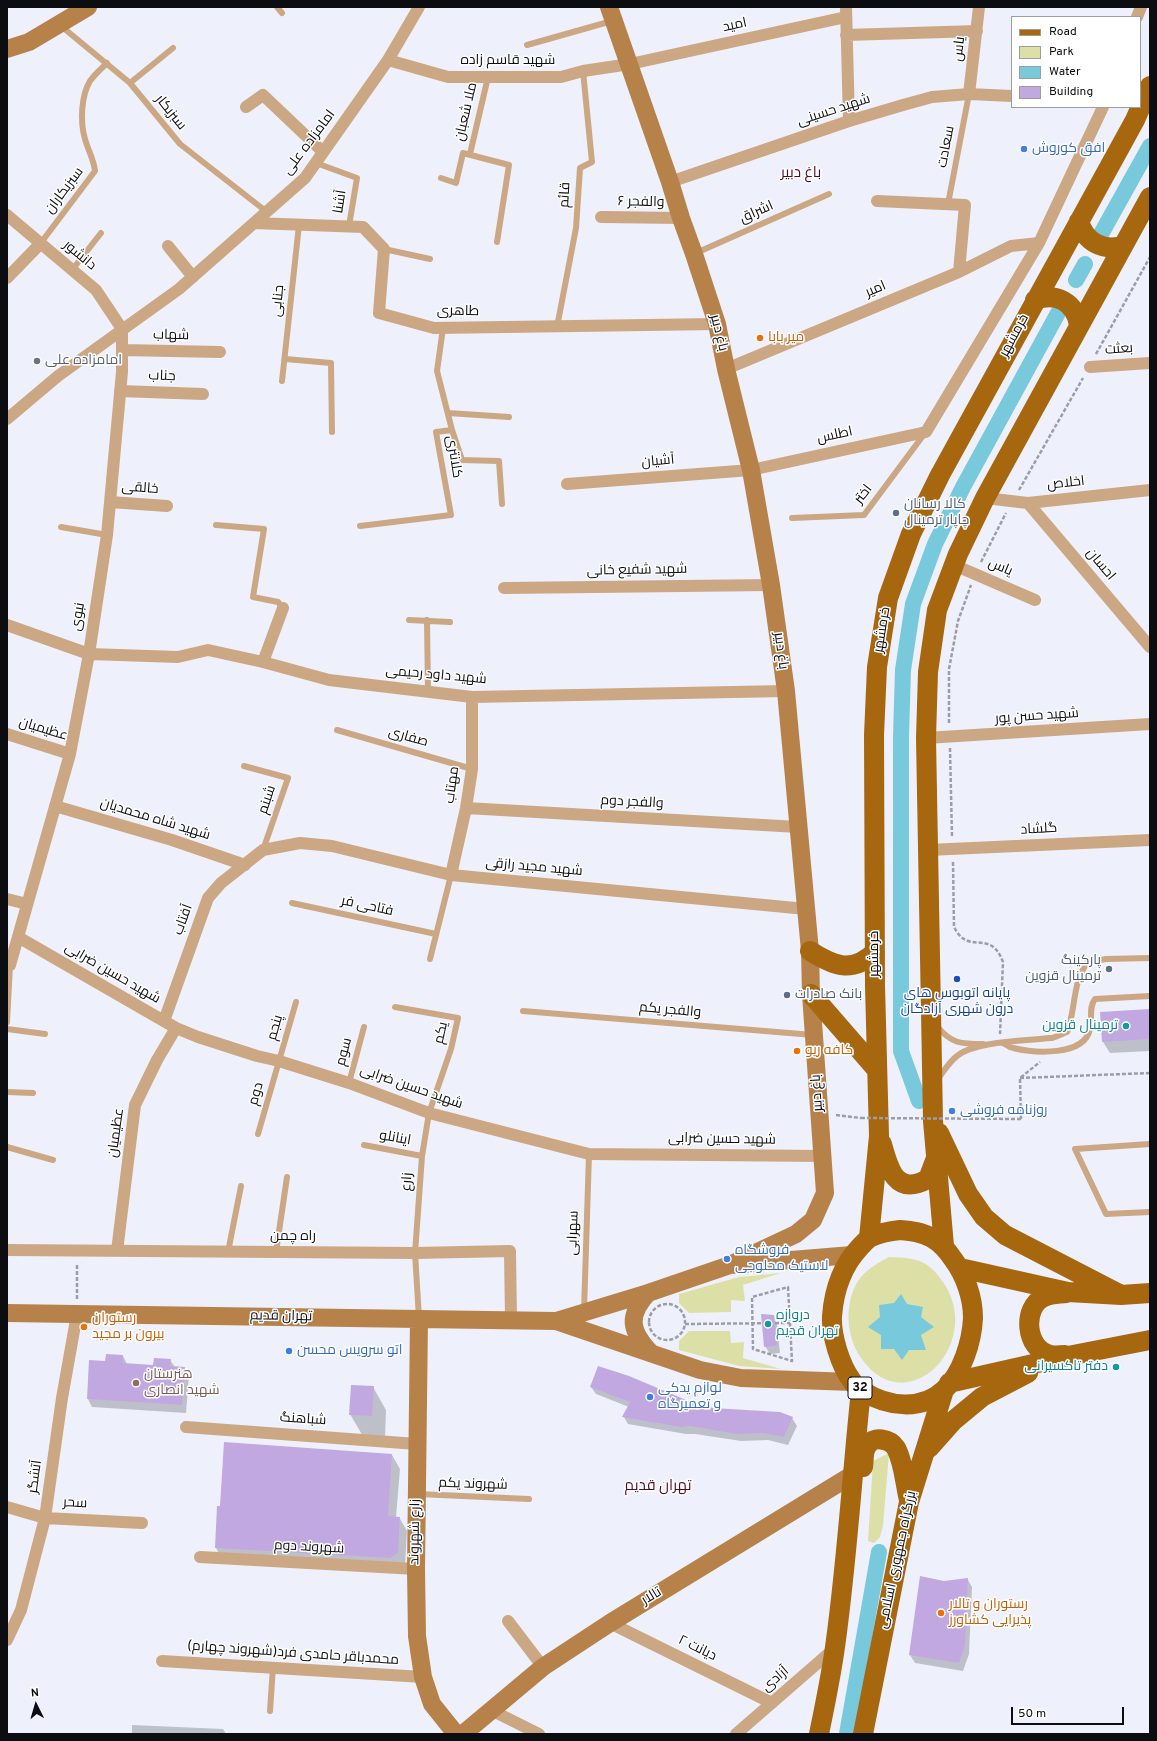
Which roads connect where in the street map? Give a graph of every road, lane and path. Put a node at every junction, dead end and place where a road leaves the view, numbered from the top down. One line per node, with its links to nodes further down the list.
1 (88, 7): 8 (main road)
2 (277, 7): 6 (lane)
3 (419, 7): 14 (street, امامزاده علی)
4 (979, 7): 9 (street, یاس)
5 (846, 12): 10 (street); 16 (street, امید)
6 (282, 13)
7 (612, 14): 11 (lane); 16 (main road, باغ دبیر)
8 (59, 24): 13 (main road); 15 (lane, سبزیکار)
9 (977, 31): 10 (street); 21 (street, یاس)
10 (846, 35): 27 (street)
11 (527, 45)
12 (173, 48): 19 (lane)
13 (7, 49)
14 (388, 60): 18 (street, شهید قاسم زاده); 28 (street, امامزاده علی)
15 (107, 63): 19 (lane, سبزیکار); 48 (lane, سبزیکاران)
16 (630, 64): 17 (street, شهید قاسم زاده); 32 (main road, باغ دبیر)
17 (583, 71): 18 (street, شهید قاسم زاده); 62 (lane, قائم)
18 (488, 77): 29 (lane, ملا شعبان)
19 (130, 83): 37 (lane, سبزیکار)
20 (1150, 86): 23 (main road, خرمشهر)
21 (969, 94): 22 (street, شهید حسینی); 27 (street, شهید حسینی); 36 (lane, سعادت)
22 (1011, 96)
23 (1141, 104)
24 (246, 107): 28 (street)
25 (1103, 108): 47 (street)
26 (1140, 108): 41 (main road, خرمشهر)
27 (849, 121): 32 (street, شهید حسینی)
28 (323, 152): 30 (street, امامزاده علی)
29 (470, 154): 31 (lane); 46 (lane)
30 (316, 163): 37 (street, امامزاده علی); 44 (lane, آشنا)
31 (441, 178)
32 (670, 182): 40 (main road, باغ دبیر)
33 (829, 194): 52 (lane, اشراق)
34 (1150, 197): 50 (main road)
35 (877, 201): 36 (street)
36 (948, 204): 56 (street)
37 (267, 212): 42 (street, امامزاده علی)
38 (7, 215): 48 (street, دانشور)
39 (601, 217): 40 (street, والفجر ۶)
40 (681, 218): 52 (main road, باغ دبیر)
41 (1078, 222): 50 (main road); 59 (main road, خرمشهر)
42 (254, 223): 43 (street); 57 (street, امامزاده علی)
43 (299, 224): 44 (street); 67 (lane, جنابی)
44 (349, 226): 51 (street)
45 (101, 233): 55 (lane)
46 (497, 242)
47 (1039, 243): 56 (street, امیر); 79 (street)
48 (40, 244): 55 (street, دانشور); 58 (street)
49 (168, 246): 57 (street)
50 (1123, 246): 61 (main road)
51 (384, 249): 54 (lane); 63 (street, طاهری)
52 (694, 254): 60 (main road, باغ دبیر)
53 (1150, 257): 69 (path)
54 (430, 259)
55 (72, 270): 64 (street, دانشور)
56 (959, 272): 70 (street, امیر)
57 (193, 277): 64 (street, امامزاده علی)
58 (7, 278)
59 (1035, 300): 61 (main road); 134 (main road, خرمشهر)
60 (716, 324): 62 (street, طاهری); 70 (main road, باغ دبیر)
61 (1079, 324): 83 (main road)
62 (557, 327): 63 (street, طاهری)
63 (443, 328): 74 (lane, کلانتری)
64 (122, 329): 65 (street, نبوی); 76 (street, امامزاده علی)
65 (122, 350): 66 (street, شهاب); 72 (street, نبوی)
66 (220, 352)
67 (285, 359): 71 (lane, جنابی); 78 (lane)
68 (1150, 362): 69 (street, بعثت)
69 (1090, 367): 85 (path)
70 (726, 369): 80 (main road, باغ دبیر)
71 (282, 381)
72 (120, 391): 73 (street, جناب); 84 (street, نبوی)
73 (203, 394)
74 (448, 413): 75 (lane); 77 (lane, کلانتری)
75 (509, 417)
76 (7, 419)
77 (452, 430): 87 (lane); 91 (lane, کلانتری)
78 (332, 432)
79 (926, 432): 80 (street, اطلس); 89 (lane, اختر)
80 (751, 470): 81 (street, آشیان); 96 (main road, باغ دبیر)
81 (567, 484)
82 (1150, 490): 86 (street, اخلاص)
83 (985, 498): 85 (street, اخلاص); 94 (main road)
84 (110, 502): 88 (street, خالقی); 93 (street, نبوی)
85 (1012, 502): 86 (street, اخلاص); 95 (path)
86 (1028, 503): 104 (street, احسان)
87 (502, 504)
88 (167, 506)
89 (792, 518)
90 (216, 525): 99 (lane)
91 (360, 526)
92 (61, 527): 93 (lane)
93 (107, 535): 105 (street, نبوی)
94 (954, 565): 95 (street, یاس); 114 (main road)
95 (975, 574): 98 (street, یاس); 113 (path)
96 (772, 585): 97 (street, شهید شفیع خانی); 107 (main road, باغ دبیر)
97 (504, 588)
98 (1035, 600)
99 (283, 608): 106 (street)
100 (410, 620): 101 (lane)
101 (427, 620): 102 (lane); 108 (lane)
102 (450, 622)
103 (7, 625): 105 (street, شهید داود رحیمی)
104 (1150, 647)
105 (89, 654): 106 (street, شهید داود رحیمی); 115 (street, نبوی)
106 (263, 662): 108 (street, شهید داود رحیمی)
107 (786, 691): 109 (street, شهید داود رحیمی); 120 (main road, باغ دبیر)
108 (428, 692): 109 (street, شهید داود رحیمی)
109 (472, 697): 117 (street, مهتاب)
110 (1150, 724): 113 (street, شهید حسن پور)
111 (337, 730): 117 (lane, صفاری)
112 (7, 734): 115 (street, عظیمیان)
113 (949, 737): 114 (street, شهید حسن پور); 122 (path)
114 (926, 738): 124 (main road)
115 (70, 754): 118 (street, نبوی)
116 (244, 766): 123 (lane, شبنم)
117 (472, 769): 119 (street, مهتاب)
118 (55, 806): 125 (street, شهید شاه محمدیان); 129 (street, نبوی)
119 (466, 808): 120 (street, والفجر دوم); 126 (street, مهتاب)
120 (798, 827): 130 (main road, باغ دبیر)
121 (1150, 840): 122 (street, گلشاد)
122 (952, 849): 124 (street, گلشاد); 151 (path)
123 (263, 850): 125 (street, آفتاب); 126 (street, شهید مجید رازقی)
124 (928, 850): 143 (main road)
125 (245, 865): 144 (street, آفتاب)
126 (451, 875): 130 (street, شهید مجید رازقی); 131 (lane)
127 (7, 899): 129 (street)
128 (292, 903): 131 (lane, فتاحی فر)
129 (27, 904): 132 (street, نبوی)
130 (806, 909): 133 (main road, باغ دبیر)
131 (436, 934): 136 (lane)
132 (18, 937): 137 (street, نبوی); 144 (street, شهید حسین ضرابی)
133 (810, 951): 134 (main road); 138 (main road, باغ دبیر)
134 (875, 952): 154 (main road, خرمشهر)
135 (1150, 958): 151 (lane)
136 (430, 959)
137 (9, 965): 145 (lane)
138 (811, 994): 150 (main road, باغ دبیر); 154 (main road)
139 (1150, 996): 152 (lane)
140 (296, 1002): 153 (lane, پنجم)
141 (395, 1007): 161 (lane, یکم)
142 (523, 1011): 150 (lane, والفجر یکم)
143 (932, 1018): 151 (lane); 160 (main road)
144 (164, 1021): 147 (street, شهید حسین ضرابی)
145 (7, 1022)
146 (364, 1027): 157 (lane, سوم)
147 (176, 1028): 153 (street, شهید حسین ضرابی); 181 (street, عظیمیان)
148 (7, 1029): 149 (lane)
149 (45, 1034)
150 (814, 1035): 162 (main road, باغ دبیر)
151 (1002, 1043): 152 (lane); 160 (lane)
152 (1052, 1051): 156 (path)
153 (279, 1061): 157 (street, شهید حسین ضرابی); 164 (lane, دوم)
154 (878, 1070): 165 (main road, خرمشهر)
155 (1150, 1073): 156 (path)
156 (1020, 1078): 162 (path, bridge)
157 (348, 1083): 161 (street, شهید حسین ضرابی)
158 (7, 1092): 159 (lane)
159 (33, 1093)
160 (933, 1096): 163 (main road)
161 (429, 1113): 169 (street, شهید حسین ضرابی); 170 (lane, زارع)
162 (819, 1114): 171 (main road, باغ دبیر)
163 (933, 1121): 172 (main road); 191 (main road)
164 (258, 1134)
165 (879, 1136): 172 (main road); 177 (main road, خرمشهر)
166 (1150, 1144): 176 (lane)
167 (364, 1145): 170 (lane, اینانلو)
168 (7, 1147): 173 (lane)
169 (589, 1154): 171 (street, شهید حسین ضرابی); 192 (lane, سهرابی)
170 (422, 1156): 184 (lane, زارع)
171 (823, 1156): 186 (main road, باغ دبیر)
172 (936, 1156): 178 (main road)
173 (53, 1160)
174 (287, 1177): 183 (lane)
175 (241, 1186): 182 (lane)
176 (1150, 1212)
177 (869, 1238): 178 (main road, 32); 185 (main road, 32)
178 (944, 1246): 187 (main road, 32)
179 (7, 1250): 180 (street, راه چمن)
180 (77, 1251): 181 (street, راه چمن); 194 (path)
181 (117, 1252): 182 (street, راه چمن)
182 (228, 1252): 183 (street, راه چمن)
183 (276, 1252): 184 (street, راه چمن)
184 (414, 1253): 195 (lane, زارع); 196 (street, راه چمن)
185 (852, 1255): 186 (main road); 204 (main road, 32)
186 (730, 1265): 188 (main road)
187 (960, 1268): 189 (main road); 205 (main road, 32)
188 (648, 1292): 192 (main road); 202 (main road)
189 (1068, 1292): 191 (main road); 203 (main road)
190 (1150, 1293): 191 (main road)
191 (1121, 1295)
192 (584, 1312): 197 (main road)
193 (7, 1313): 194 (main road, تهران قدیم)
194 (77, 1314): 195 (main road, تهران قدیم); 214 (street, آتشگر)
195 (419, 1319): 196 (main road, تهران قدیم); 207 (main road, زارع شهروند)
196 (511, 1320): 197 (main road, تهران قدیم)
197 (556, 1321): 202 (main road)
198 (753, 1323): 199 (path); 199 (path); 199 (path); 200 (path)
199 (790, 1323)
200 (685, 1324): 200 (path)
201 (1150, 1340): 203 (main road, 32)
202 (651, 1353): 204 (main road)
203 (1073, 1355): 205 (main road, 32); 208 (main road)
204 (857, 1386): 205 (main road, 32); 209 (main road, 32)
205 (947, 1387): 208 (main road, بزرگراه جمهوری اسلامی / 32)
206 (186, 1427): 207 (street, شباهنگ)
207 (417, 1444): 210 (main road, زارع شهروند)
208 (922, 1456): 212 (main road, بزرگراه جمهوری اسلامی / 32)
209 (852, 1475): 217 (main road, 32); 220 (main road, تالار)
210 (417, 1494): 211 (lane, شهروند یکم); 218 (main road, زارع شهروند)
211 (529, 1499)
212 (909, 1502): 217 (main road); 235 (main road, بزرگراه جمهوری اسلامی / 32)
213 (7, 1507): 214 (street, سحر)
214 (45, 1518): 215 (street, سحر); 221 (street, آتشگر)
215 (142, 1523)
216 (200, 1557): 218 (street, شهروند دوم)
217 (846, 1557): 222 (main road, 32)
218 (416, 1569): 226 (main road, زارع شهروند)
219 (508, 1621): 225 (street)
220 (610, 1623): 225 (main road, تالار); 227 (street, دیانت ۲)
221 (8, 1635)
222 (835, 1648): 227 (street, آزادی); 234 (main road, 32)
223 (162, 1661): 224 (street, محمدباقر حامدی فرد(شهروند چهارم))
224 (273, 1667): 226 (street, محمدباقر حامدی فرد(شهروند چهارم)); 229 (lane)
225 (544, 1667): 228 (main road, تالار)
226 (423, 1677): 230 (main road, زارع شهروند)
227 (772, 1703): 233 (street, آزادی)
228 (491, 1710): 231 (main road, تالار); 232 (street)
229 (270, 1711)
230 (456, 1734)
231 (464, 1734)
232 (539, 1734)
233 (736, 1734)
234 (819, 1734)
235 (864, 1734)

